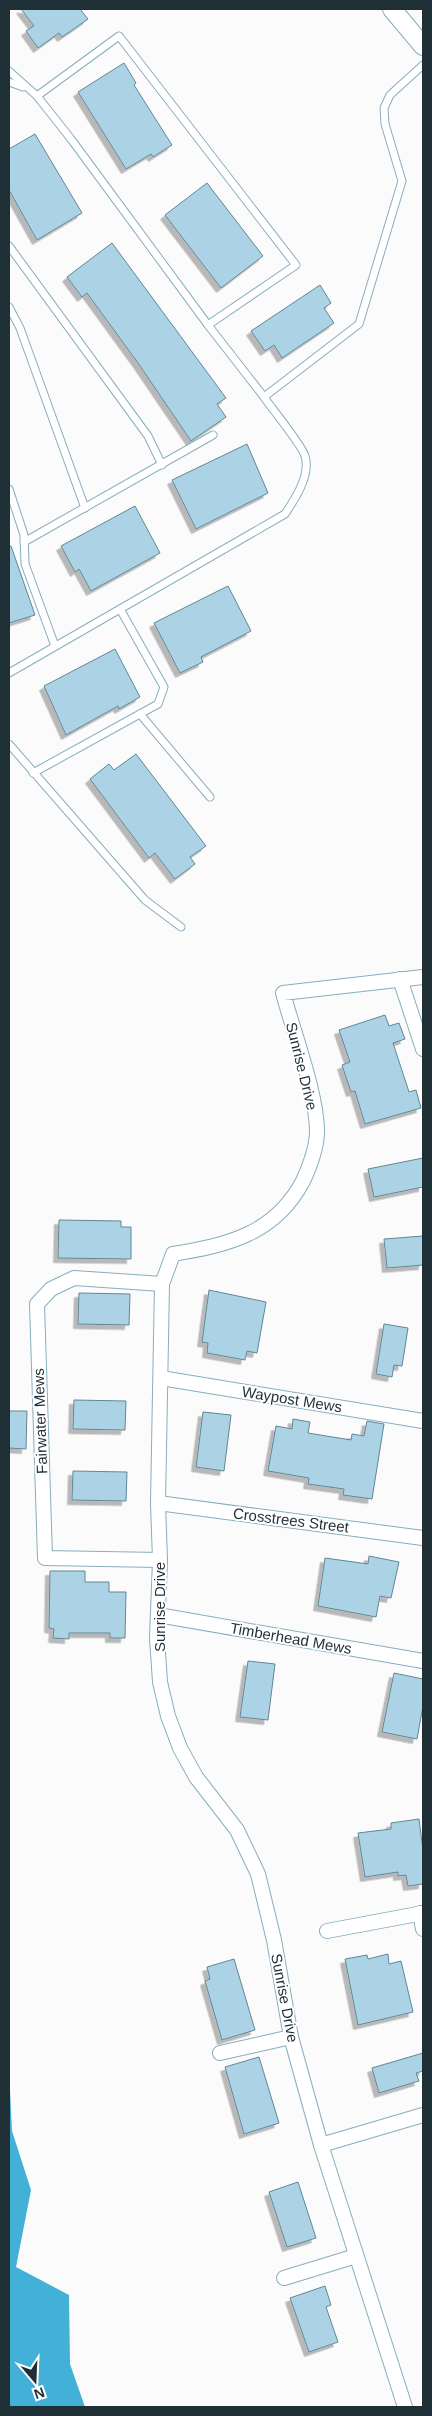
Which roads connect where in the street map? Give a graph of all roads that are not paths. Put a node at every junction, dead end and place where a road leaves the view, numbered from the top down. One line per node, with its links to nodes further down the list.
1 (392, 9): 2 (street)
2 (423, 46)
3 (423, 65): 11 (lane)
4 (9, 71): 6 (lane)
5 (9, 82): 6 (lane)
6 (26, 88): 7 (lane)
7 (37, 96): 10 (lane); 10 (lane)
8 (9, 246): 13 (lane)
9 (9, 307): 15 (lane)
10 (208, 325): 11 (lane)
11 (264, 397): 17 (lane)
12 (213, 435): 13 (lane)
13 (162, 464): 15 (lane)
14 (9, 489): 16 (lane)
15 (85, 508): 16 (lane)
16 (24, 542): 18 (lane)
17 (120, 609): 18 (lane); 20 (lane)
18 (55, 646): 19 (lane)
19 (9, 673)
20 (140, 714): 22 (lane); 23 (lane)
21 (9, 744): 22 (lane)
22 (33, 773): 24 (lane)
23 (210, 797)
24 (180, 927)
25 (423, 977): 26 (street, Sunrise Drive)
26 (400, 980): 27 (street); 28 (street, Sunrise Drive)
27 (423, 1049)
28 (162, 1284): 29 (street, Sunrise Drive); 33 (street, Fairwater Mews)
29 (161, 1378): 30 (street, Waypost Mews); 31 (street, Sunrise Drive)
30 (423, 1421)
31 (158, 1503): 32 (street, Crosstrees Street); 33 (street, Sunrise Drive)
32 (423, 1538)
33 (160, 1560): 34 (street, Sunrise Drive)
34 (158, 1615): 35 (street, Timberhead Mews); 39 (street, Sunrise Drive)
35 (423, 1661)
36 (422, 1913): 37 (street); 38 (street)
37 (423, 1929)
38 (327, 1931)
39 (291, 2037): 40 (street); 42 (street, Sunrise Drive)
40 (220, 2052)
41 (423, 2115): 42 (street)
42 (321, 2145): 43 (street, Sunrise Drive)
43 (356, 2256): 44 (street); 45 (street, Sunrise Drive)
44 (284, 2278)
45 (405, 2407)

